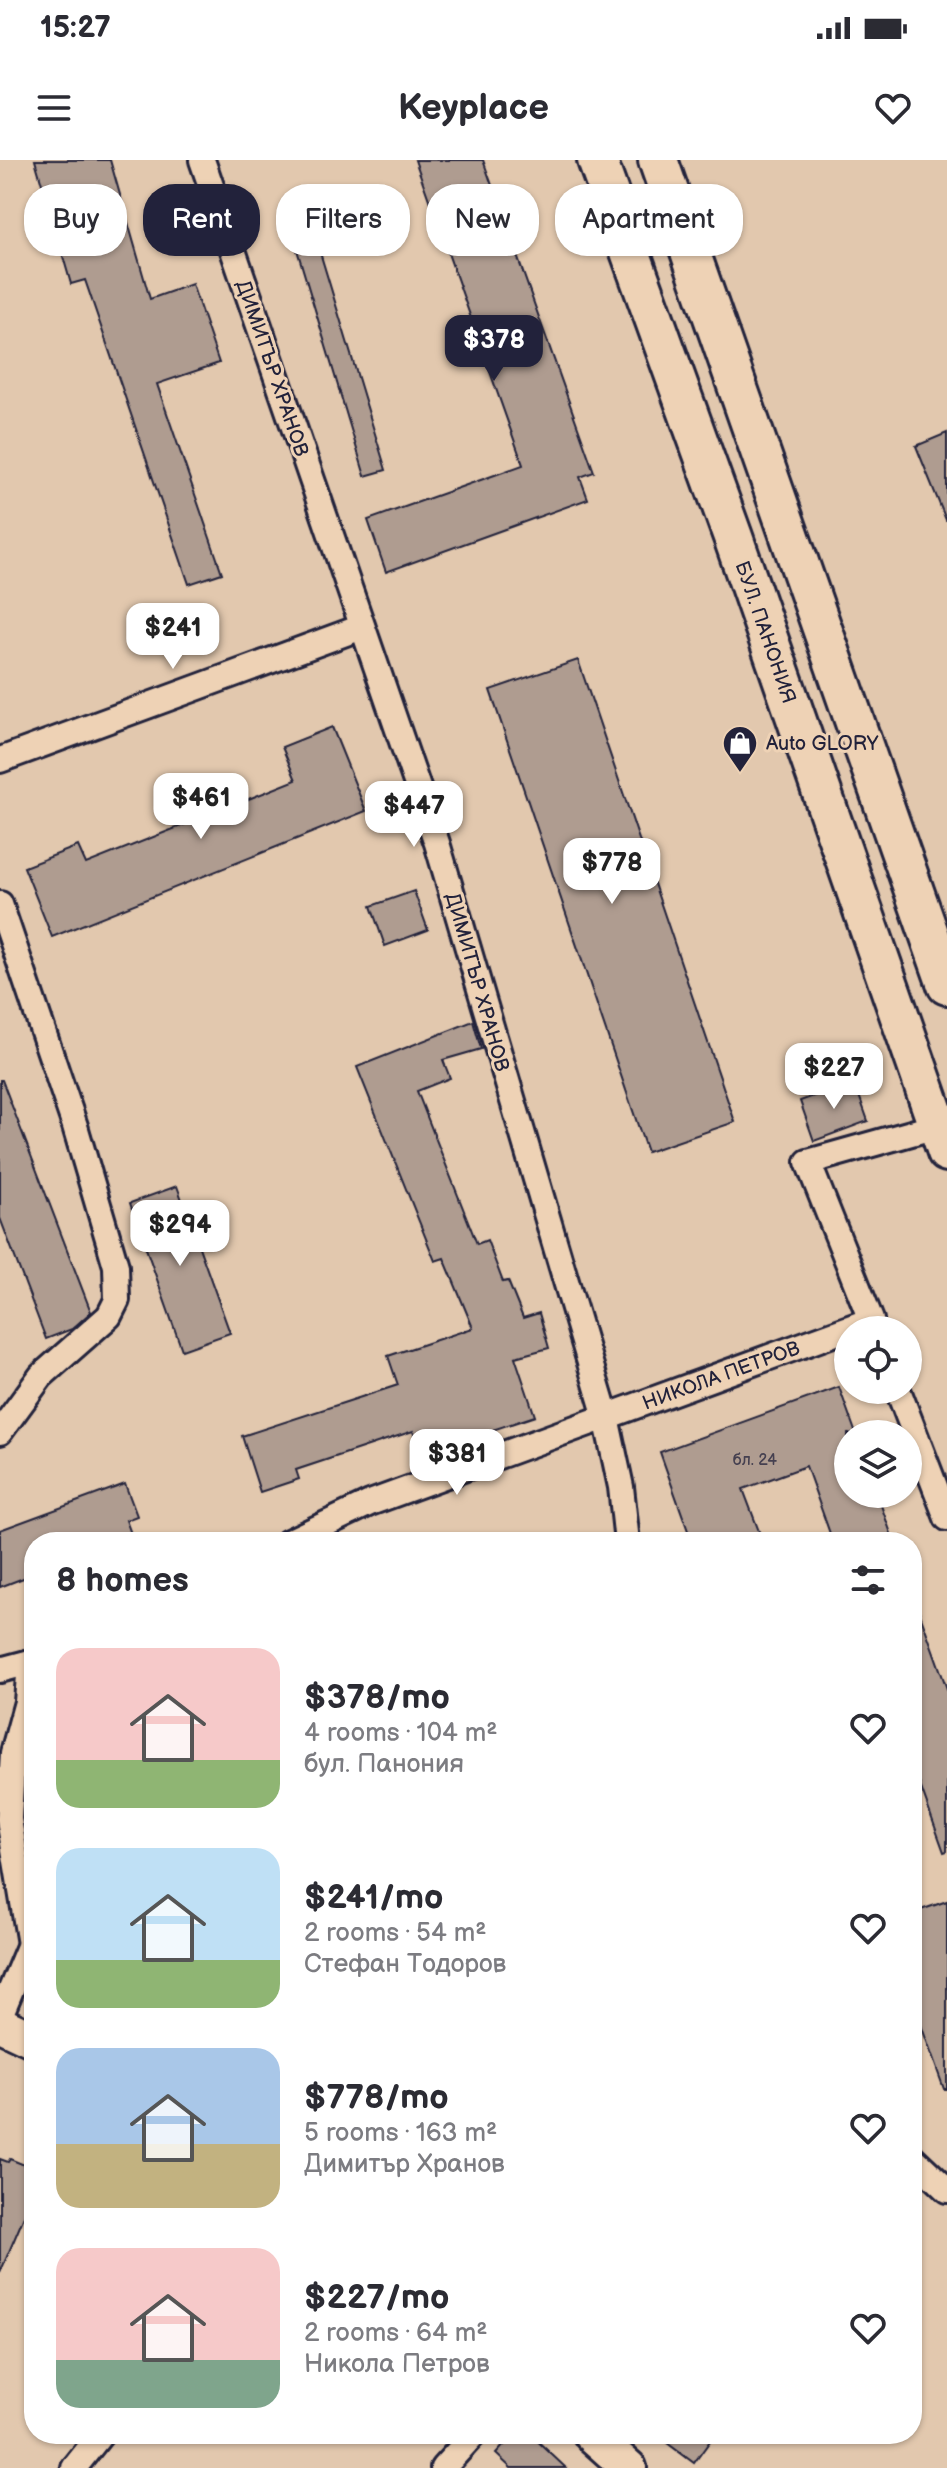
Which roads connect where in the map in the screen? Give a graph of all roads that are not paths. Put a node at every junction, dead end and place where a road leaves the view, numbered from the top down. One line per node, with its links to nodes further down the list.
1 (202, 160): 4 (street, ДИМИТЪР ХРАНОВ)
2 (597, 160): 8 (main road, БУЛ. ПАНОНИЯ)
3 (658, 160): 7 (main road)
4 (362, 627): 5 (street); 12 (street, ДИМИТЪР ХРАНОВ)
5 (0, 760)
6 (0, 904): 13 (street)
7 (947, 985)
8 (944, 1134): 9 (street, НИКОЛА ПЕТРОВ)
9 (869, 1316)
10 (834, 1338): 12 (street, НИКОЛА ПЕТРОВ)
11 (903, 1404): 14 (street)
12 (606, 1417): 15 (street, НИКОЛА ПЕТРОВ); 16 (street, ДИМИТЪР ХРАНОВ)
13 (0, 1432)
14 (947, 1518)
15 (309, 1532)
16 (626, 1532)
17 (24, 1664): 18 (street)
18 (0, 1670)
19 (24, 1713): 20 (street)
20 (24, 1899)
21 (24, 1960): 22 (street)
22 (0, 2016)
23 (0, 2024): 24 (main road)
24 (24, 2035)
25 (922, 2166): 26 (street)
26 (947, 2190)
27 (93, 2444): 30 (street)
28 (465, 2444): 31 (street)
29 (602, 2444): 32 (main road)
30 (74, 2468)
31 (443, 2468)
32 (629, 2468)

